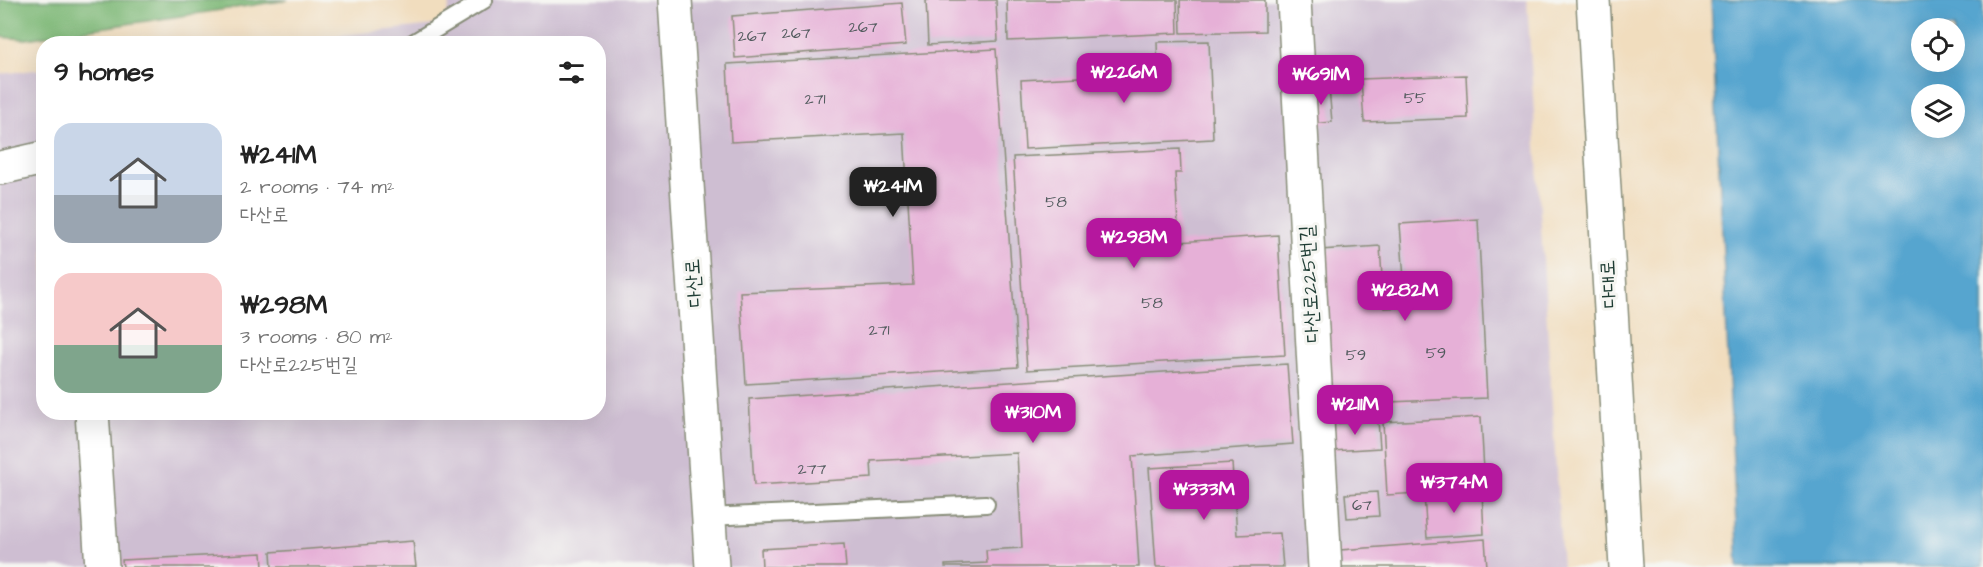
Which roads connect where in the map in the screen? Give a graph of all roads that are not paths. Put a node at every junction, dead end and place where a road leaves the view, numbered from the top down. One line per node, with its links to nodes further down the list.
1 (484, 0): 5 (lane)
2 (675, 0): 10 (street, 다산로)
3 (1294, 0): 13 (street, 다산로225번길)
4 (1593, 0): 14 (street, 다대로)
5 (424, 36)
6 (36, 160): 7 (street)
7 (0, 168)
8 (93, 420): 11 (street)
9 (986, 504): 10 (lane)
10 (709, 517): 12 (street, 다산로)
11 (102, 567)
12 (712, 567)
13 (1325, 567)
14 (1626, 567)

